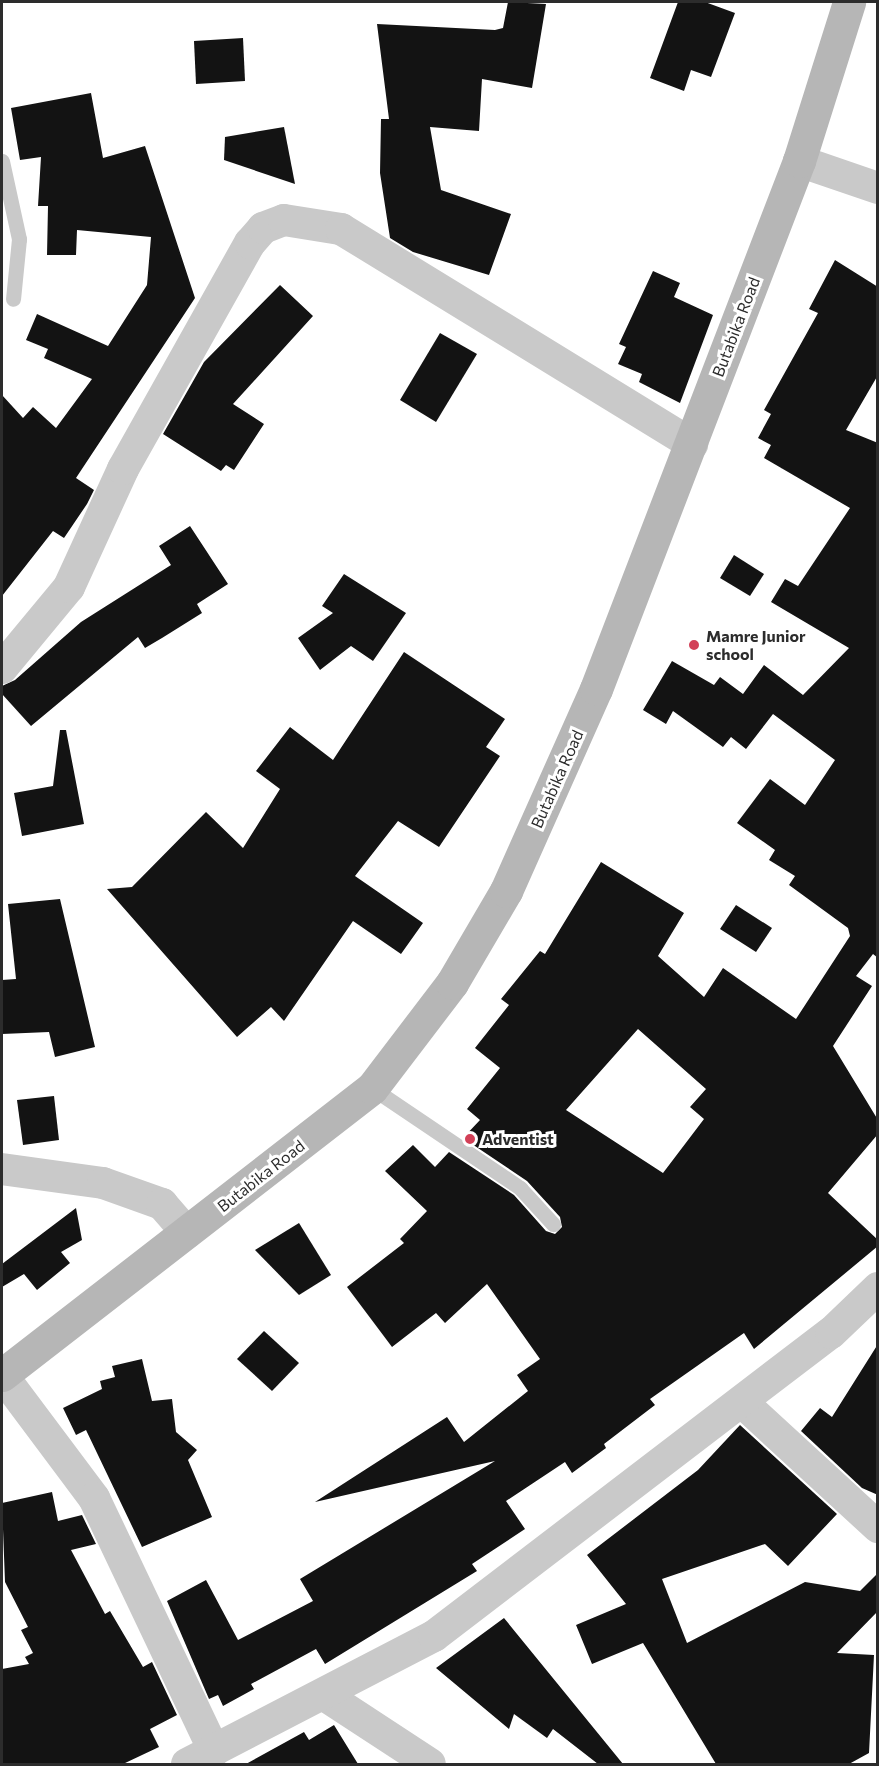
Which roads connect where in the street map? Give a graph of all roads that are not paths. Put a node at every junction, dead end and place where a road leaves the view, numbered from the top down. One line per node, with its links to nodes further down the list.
1 (849, 2): 3 (main road, Butabika Road)
2 (2, 161): 5 (lane)
3 (798, 161): 4 (street); 6 (main road, Butabika Road)
4 (878, 188)
5 (13, 299)
6 (692, 444): 7 (street); 8 (main road, Butabika Road)
7 (2, 668)
8 (372, 1088): 10 (lane); 11 (main road, Butabika Road)
9 (2, 1168): 11 (street)
10 (553, 1224)
11 (187, 1233): 13 (main road, Butabika Road)
12 (878, 1288): 14 (street)
13 (2, 1375): 17 (street)
14 (742, 1401): 15 (street); 16 (street)
15 (878, 1527)
16 (326, 1696): 17 (street); 18 (street)
17 (201, 1758)
18 (430, 1764)

